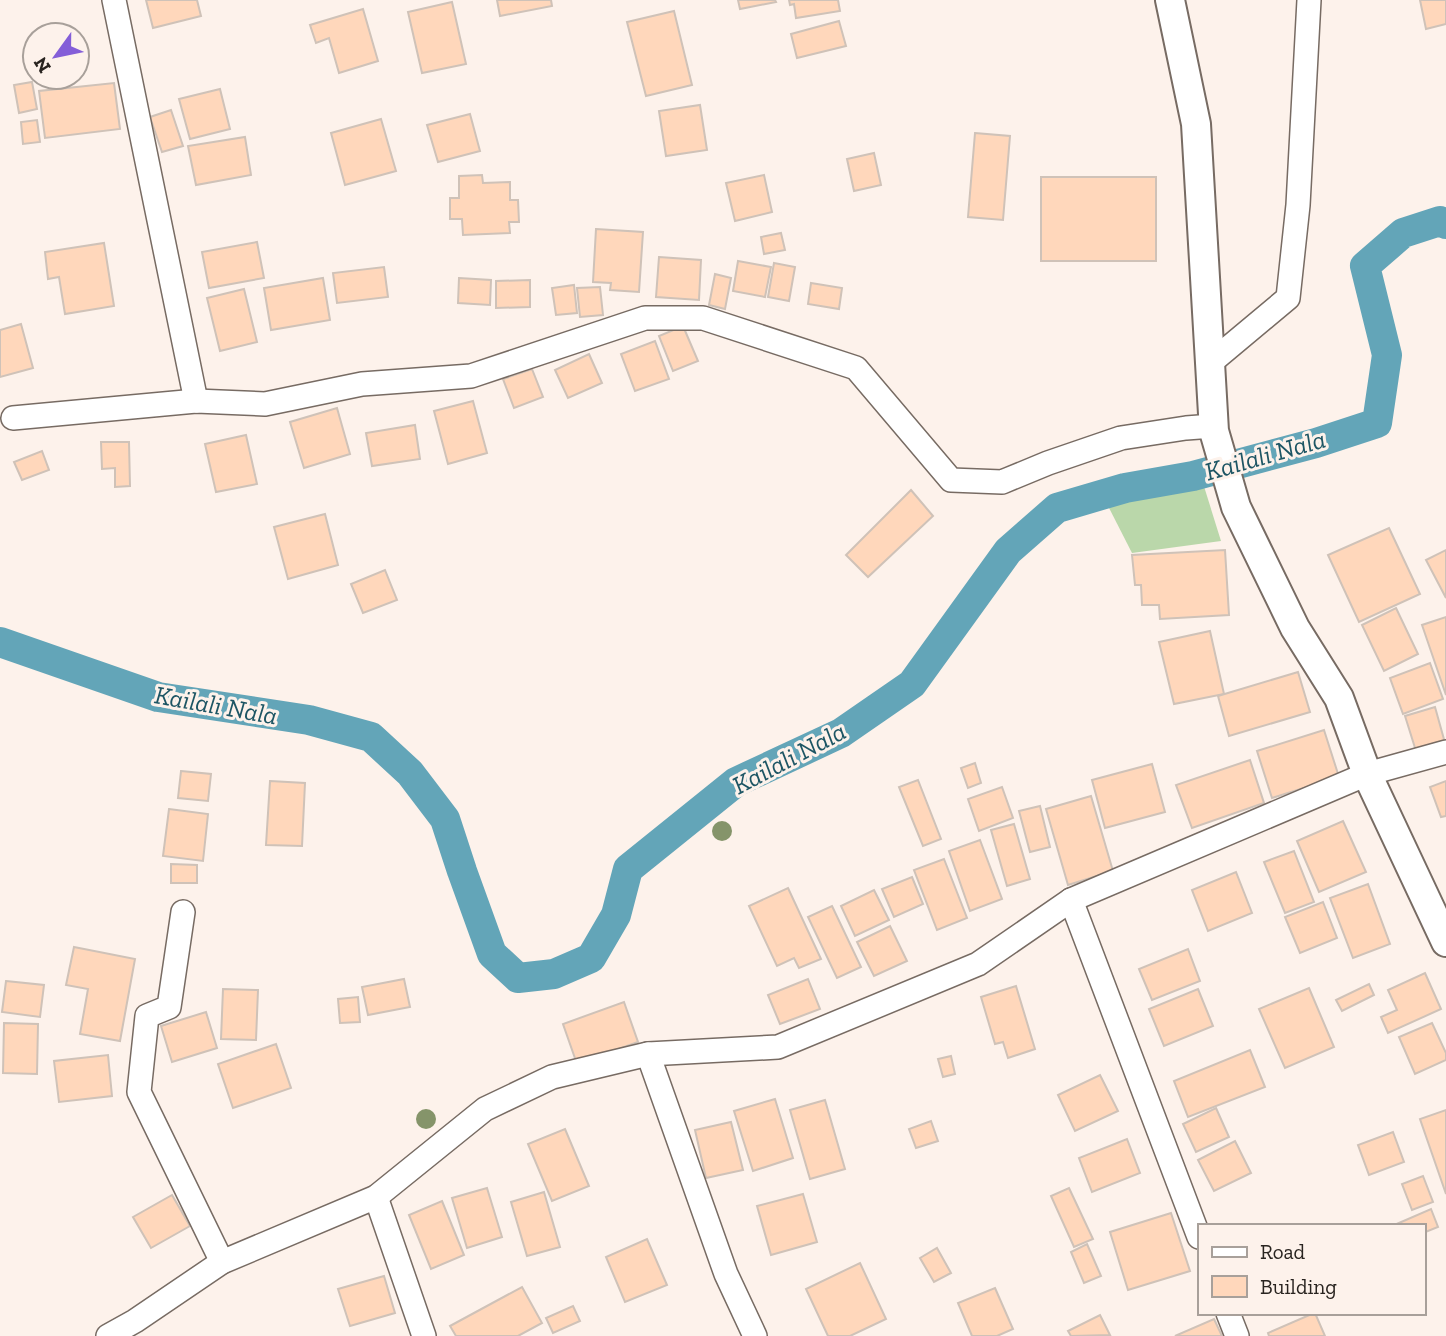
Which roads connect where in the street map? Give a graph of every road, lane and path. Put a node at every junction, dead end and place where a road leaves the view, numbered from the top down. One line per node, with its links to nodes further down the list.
1 (114, 0): 5 (street)
2 (1170, 0): 4 (street)
3 (1309, 0): 4 (street)
4 (1209, 364): 7 (street)
5 (196, 401): 6 (street); 7 (street)
6 (13, 418)
7 (1213, 429): 9 (street)
8 (1446, 752): 9 (street)
9 (1367, 774): 10 (street); 12 (street)
10 (1071, 900): 13 (street); 15 (street)
11 (183, 912): 16 (street)
12 (1446, 942)
13 (648, 1054): 14 (street); 20 (street)
14 (376, 1197): 16 (street); 19 (street)
15 (1198, 1234)
16 (222, 1262): 18 (street)
17 (1229, 1315): 21 (street)
18 (108, 1336)
19 (424, 1336)
20 (755, 1336)
21 (1237, 1336)

